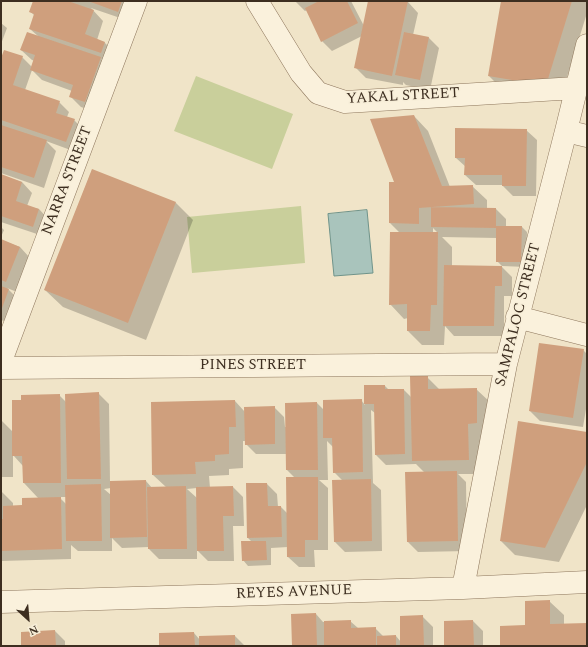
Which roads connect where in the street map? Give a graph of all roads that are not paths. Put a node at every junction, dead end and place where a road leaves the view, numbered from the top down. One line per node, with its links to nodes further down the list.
1 (136, 1): 8 (street, NARRA STREET)
2 (257, 1): 4 (street, YAKAL STREET)
3 (587, 45): 4 (street, SAMPALOC STREET)
4 (576, 88): 5 (street, SAMPALOC STREET)
5 (577, 134): 6 (street, SAMPALOC STREET)
6 (517, 317): 7 (street); 9 (street, SAMPALOC STREET)
7 (587, 335)
8 (1, 361)
9 (506, 364): 10 (street, PINES STREET); 12 (street, SAMPALOC STREET)
10 (1, 368)
11 (587, 582): 12 (street, REYES AVENUE)
12 (463, 588): 13 (street, REYES AVENUE)
13 (1, 602)

